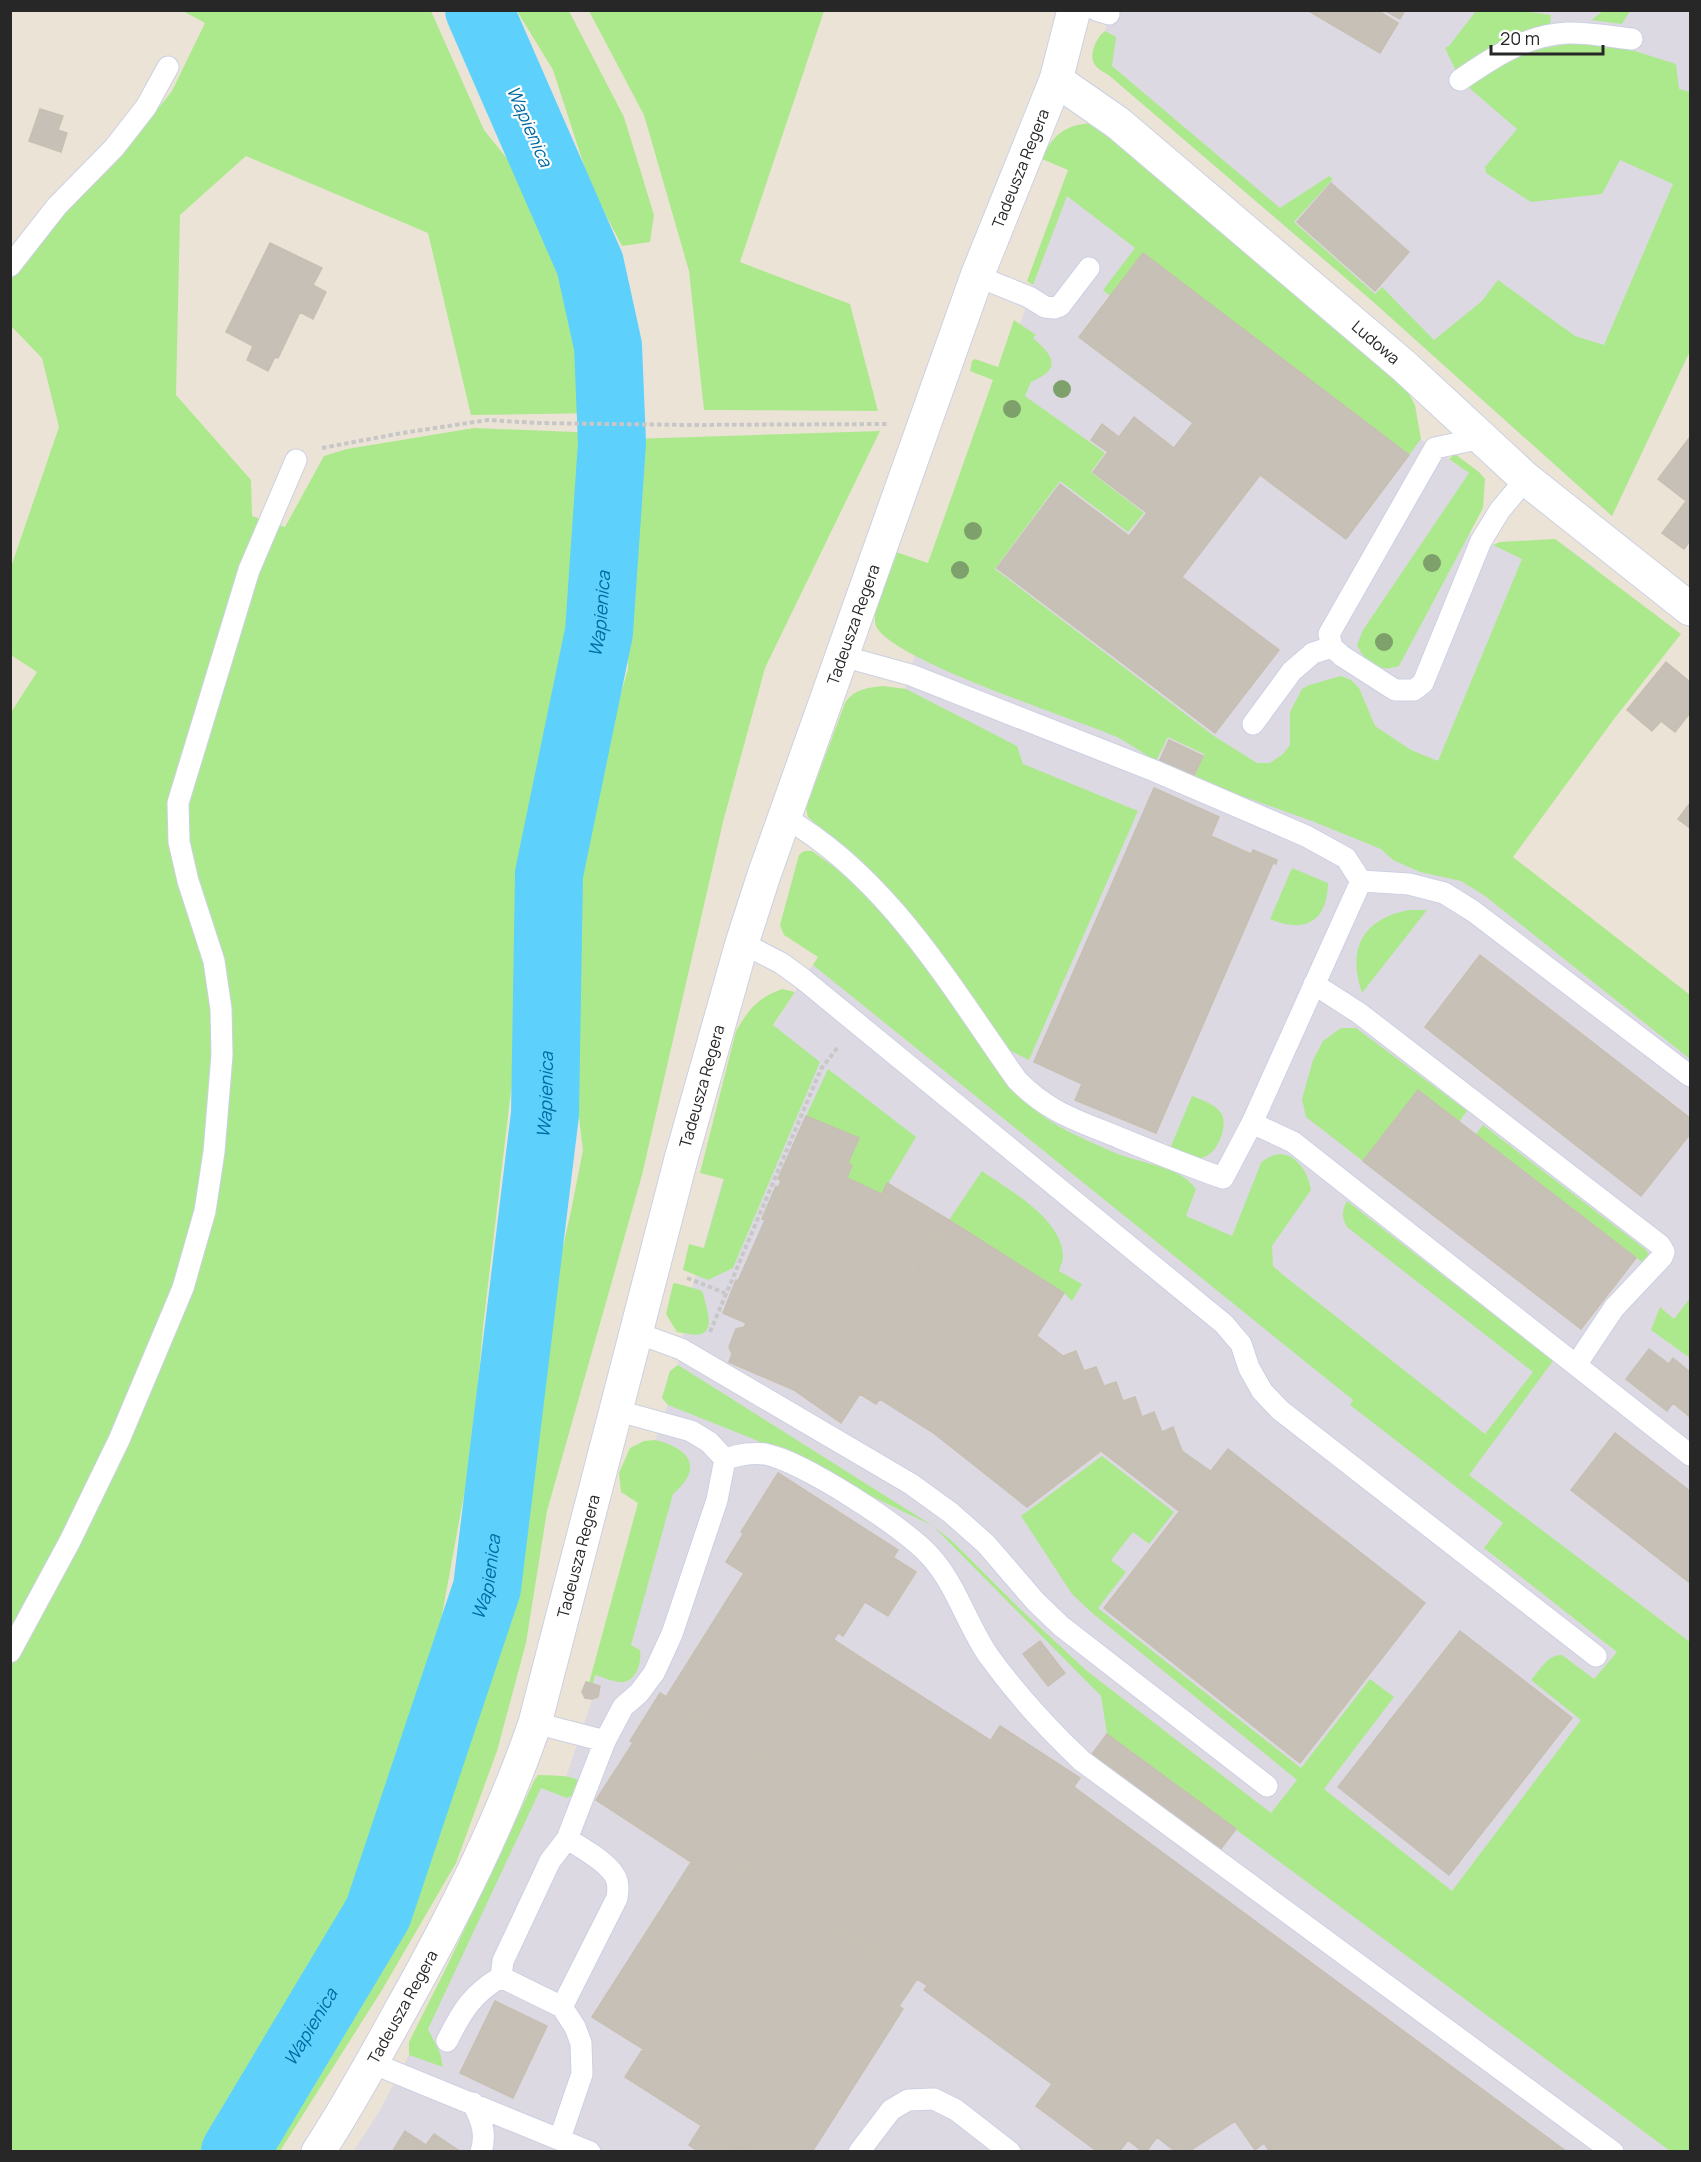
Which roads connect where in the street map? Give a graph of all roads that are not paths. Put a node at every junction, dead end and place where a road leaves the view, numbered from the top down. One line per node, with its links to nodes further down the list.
1 (1074, 10): 4 (street, Tadeusza Regera)
2 (1632, 39): 5 (lane)
3 (168, 67): 6 (lane)
4 (1056, 80): 8 (street, Tadeusza Regera); 9 (street, Ludowa)
5 (1460, 80)
6 (10, 266)
7 (1089, 268): 8 (lane)
8 (977, 276): 14 (street, Tadeusza Regera)
9 (1482, 438): 11 (street, Ludowa); 13 (lane)
10 (296, 460): 27 (lane)
11 (1526, 479): 12 (street, Ludowa); 13 (lane)
12 (1690, 609)
13 (1332, 647): 15 (lane)
14 (842, 656): 16 (street, Tadeusza Regera); 17 (lane)
15 (1253, 724)
16 (784, 817): 18 (street, Tadeusza Regera); 21 (lane)
17 (1361, 881): 19 (lane); 20 (lane)
18 (742, 943): 22 (street, Tadeusza Regera); 28 (lane)
19 (1314, 984): 21 (lane); 23 (lane)
20 (1690, 1076)
21 (1252, 1123): 23 (lane)
22 (637, 1333): 24 (street, Tadeusza Regera); 31 (lane)
23 (1576, 1365): 25 (lane)
24 (615, 1410): 26 (lane); 29 (street, Tadeusza Regera)
25 (1690, 1455)
26 (725, 1460): 30 (lane); 44 (lane)
27 (10, 1652)
28 (1596, 1656)
29 (535, 1723): 30 (lane); 36 (street, Tadeusza Regera)
30 (605, 1741): 32 (lane)
31 (1267, 1786)
32 (567, 1839): 33 (lane); 34 (lane)
33 (501, 1977): 34 (lane); 35 (lane)
34 (562, 2007): 38 (lane)
35 (447, 2040)
36 (372, 2063): 37 (lane); 39 (street, Tadeusza Regera)
37 (473, 2103): 38 (lane); 40 (lane)
38 (560, 2138): 41 (lane)
39 (318, 2151)
40 (481, 2151)
41 (590, 2151)
42 (859, 2151): 43 (lane)
43 (1010, 2151)
44 (1612, 2151)

